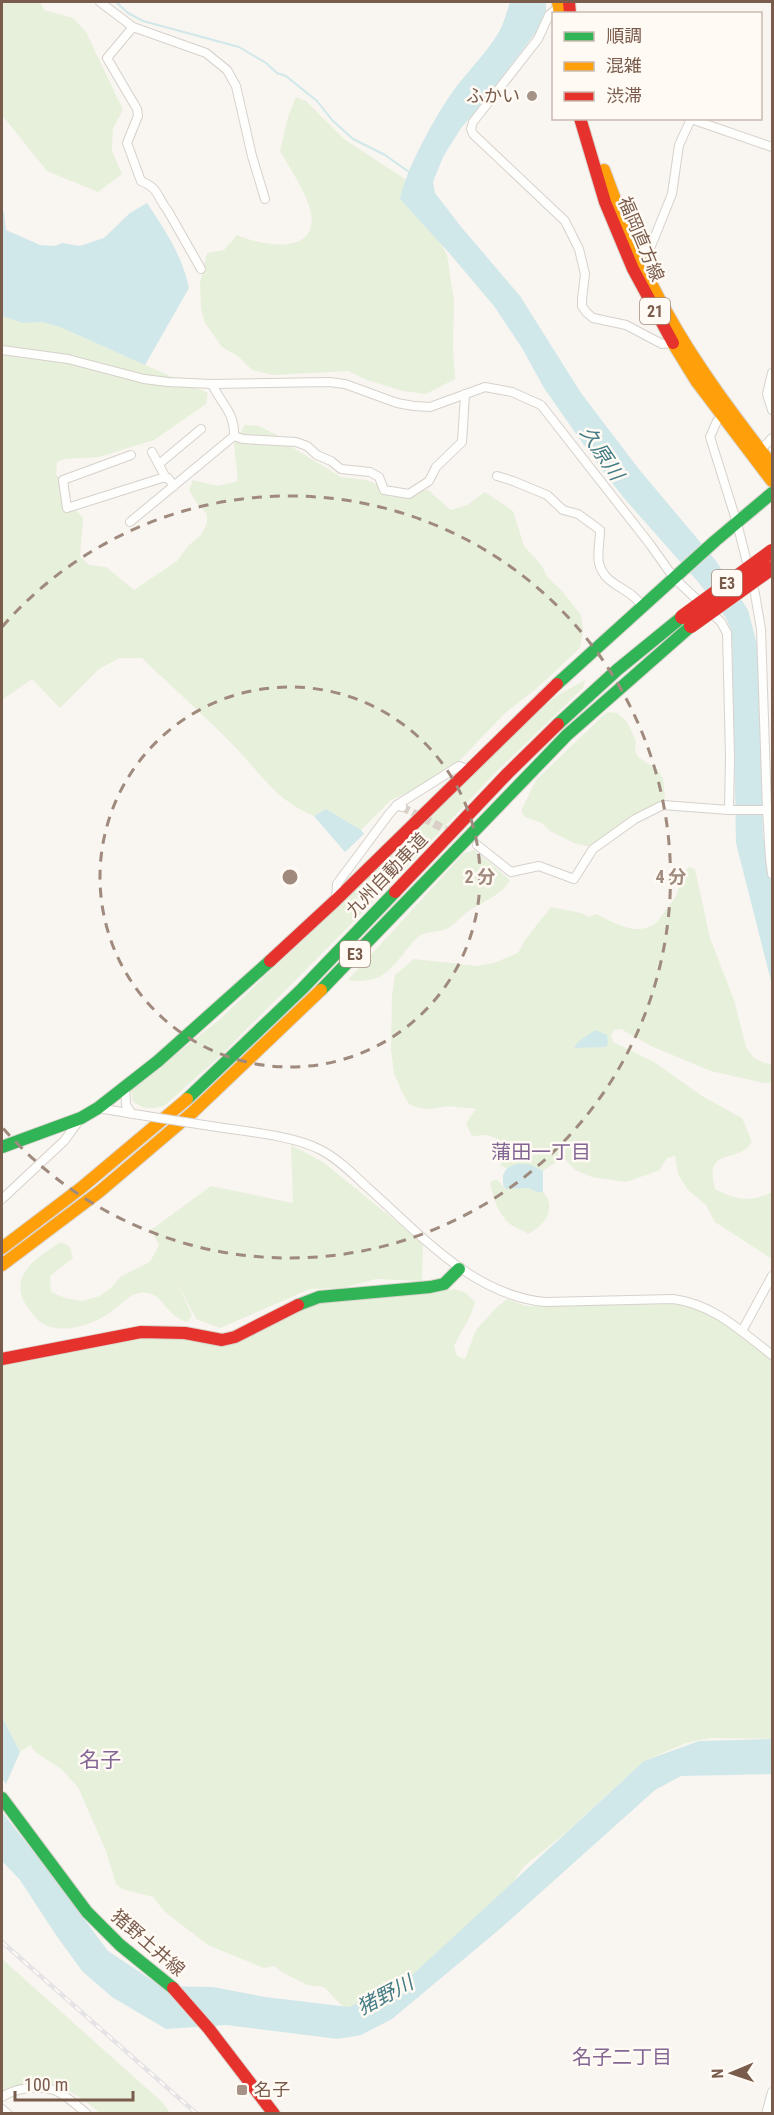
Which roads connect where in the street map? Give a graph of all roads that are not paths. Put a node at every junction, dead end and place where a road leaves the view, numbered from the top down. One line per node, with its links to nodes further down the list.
1 (103, 3): 3 (street)
2 (552, 13): 12 (street)
3 (133, 27): 9 (street); 11 (street)
4 (581, 120): 12 (main road, 福岡直方線 / 21)
5 (591, 120): 10 (main road, 福岡直方線 / 21)
6 (691, 120): 10 (street)
7 (694, 120): 8 (street)
8 (772, 147)
9 (265, 199)
10 (636, 252): 23 (main road, 福岡直方線 / 21)
11 (201, 269)
12 (672, 343): 18 (main road, 福岡直方線 / 21)
13 (2, 350): 15 (street)
14 (772, 373): 17 (street)
15 (212, 384): 16 (street); 20 (street)
16 (465, 394): 20 (street); 36 (street)
17 (772, 410)
18 (722, 417): 23 (main road, 福岡直方線 / 21); 33 (street)
19 (201, 429): 25 (street)
20 (234, 436): 30 (street)
21 (772, 438): 23 (street)
22 (152, 452): 25 (street)
23 (757, 454): 26 (main road, 福岡直方線 / 21); 29 (main road, 福岡直方線 / 21)
24 (131, 455): 28 (street)
25 (159, 464): 28 (street)
26 (772, 465)
27 (497, 476): 37 (street)
28 (166, 478): 30 (street)
29 (772, 481)
30 (174, 486): 32 (street)
31 (772, 493): 33 (main road)
32 (130, 522)
33 (737, 523): 36 (main road); 41 (street)
34 (772, 551): 38 (main road, 九州自動車道 / E3, bridge)
35 (772, 568): 38 (main road, 九州自動車道 / E3, bridge)
36 (674, 578): 37 (main road); 40 (street)
37 (642, 606): 39 (main road)
38 (687, 621): 51 (main road, 九州自動車道 / E3); 52 (main road, 九州自動車道 / E3)
39 (470, 770): 44 (main road); 44 (street)
40 (729, 810): 41 (street); 42 (street)
41 (764, 810): 43 (street)
42 (477, 845)
43 (772, 874)
44 (336, 900): 45 (main road)
45 (124, 1086): 46 (main road); 47 (street)
46 (98, 1108): 47 (street); 48 (main road)
47 (136, 1114): 53 (street, bridge)
48 (81, 1118): 49 (main road); 50 (street)
49 (2, 1147)
50 (2, 1199)
51 (2, 1248)
52 (2, 1265)
53 (459, 1269): 55 (street); 57 (main road)
54 (772, 1276): 55 (street)
55 (742, 1331): 56 (street)
56 (772, 1355)
57 (2, 1359)
58 (2, 1798): 65 (main road, 猪野土井線)
59 (772, 2092): 62 (street)
60 (2, 2097): 64 (street)
61 (2, 2109): 63 (street)
62 (769, 2112)
63 (8, 2114)
64 (87, 2114)
65 (274, 2114)

